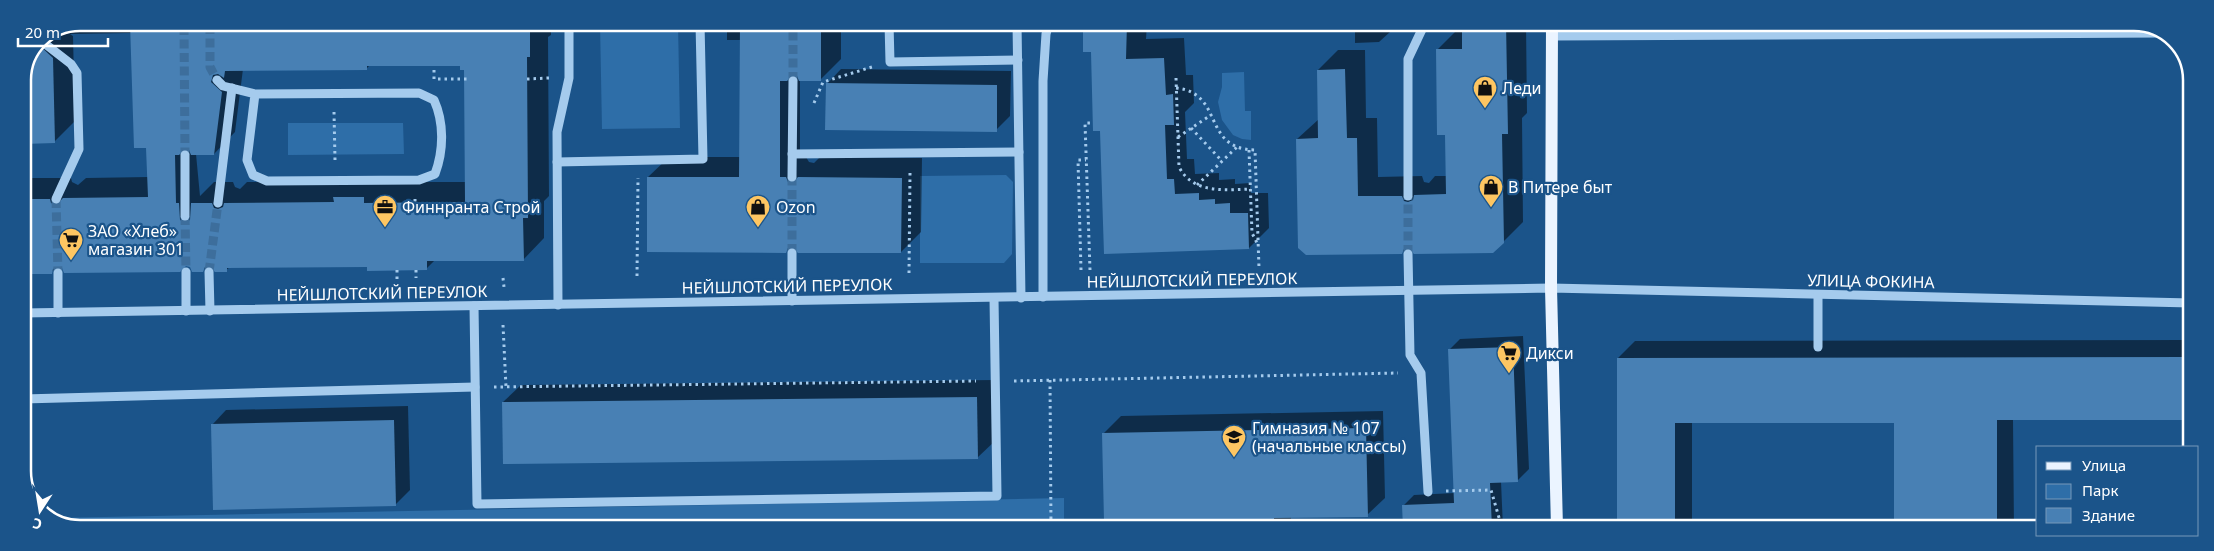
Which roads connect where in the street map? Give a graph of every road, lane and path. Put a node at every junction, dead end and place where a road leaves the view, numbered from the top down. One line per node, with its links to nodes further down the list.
1 (569, 31): 36 (street)
2 (700, 31): 33 (street)
3 (889, 31): 12 (street)
4 (1017, 31): 11 (street)
5 (1047, 31): 64 (street)
6 (1421, 31): 41 (street)
7 (1552, 31): 61 (main road)
8 (1755, 31): 9 (street)
9 (2146, 33)
10 (47, 45): 42 (street)
11 (1018, 60): 12 (street); 30 (street)
12 (890, 62): 22 (path)
13 (1176, 78): 19 (path)
14 (434, 79): 15 (path)
15 (470, 79)
16 (217, 80): 18 (street)
17 (792, 81): 31 (street)
18 (232, 88): 20 (street); 43 (street)
19 (1176, 88): 23 (path); 26 (path)
20 (255, 94): 21 (street); 38 (street)
21 (334, 94): 38 (path); 38 (street)
22 (812, 109)
23 (1211, 115): 25 (path); 27 (path)
24 (1093, 123): 34 (path)
25 (1191, 128): 26 (path); 35 (path)
26 (1178, 138): 39 (path)
27 (1237, 147): 28 (path); 35 (path)
28 (1249, 150): 40 (path); 45 (path)
29 (910, 152): 30 (street); 31 (street); 55 (path)
30 (1019, 152): 66 (street)
31 (792, 154): 37 (street)
32 (185, 155): 44 (street)
33 (638, 160): 36 (street); 57 (path)
34 (1086, 160): 51 (path); 52 (path)
35 (1222, 161): 39 (path)
36 (557, 162): 69 (street)
37 (792, 177)
38 (335, 181)
39 (1197, 186): 40 (path)
40 (1251, 189): 45 (path)
41 (1408, 196)
42 (56, 198)
43 (218, 203)
44 (185, 216)
45 (1258, 244): 48 (path)
46 (792, 253): 67 (street)
47 (1408, 254): 62 (street)
48 (1258, 268)
49 (397, 270): 60 (path)
50 (416, 270): 58 (path)
51 (1081, 270)
52 (1090, 270)
53 (186, 272): 73 (street)
54 (210, 272): 72 (street)
55 (909, 273)
56 (58, 274): 74 (street)
57 (637, 276)
58 (416, 278)
59 (503, 278): 71 (path)
60 (397, 279)
61 (1551, 288): 62 (street, НЕЙШЛОТСКИЙ ПЕРЕУЛОК); 63 (street, УЛИЦА ФОКИНА); 86 (main road)
62 (1407, 292): 64 (street, НЕЙШЛОТСКИЙ ПЕРЕУЛОК); 77 (street)
63 (1818, 295): 68 (street, УЛИЦА ФОКИНА); 76 (street)
64 (1043, 297): 66 (street, НЕЙШЛОТСКИЙ ПЕРЕУЛОК)
65 (994, 298): 66 (street, НЕЙШЛОТСКИЙ ПЕРЕУЛОК); 67 (street, НЕЙШЛОТСКИЙ ПЕРЕУЛОК); 79 (street)
66 (1021, 298)
67 (792, 301): 69 (street, НЕЙШЛОТСКИЙ ПЕРЕУЛОК)
68 (2183, 303)
69 (558, 305): 71 (street, НЕЙШЛОТСКИЙ ПЕРЕУЛОК)
70 (474, 306): 71 (street, НЕЙШЛОТСКИЙ ПЕРЕУЛОК); 72 (street, НЕЙШЛОТСКИЙ ПЕРЕУЛОК); 80 (street)
71 (503, 306): 81 (path)
72 (210, 310): 73 (street, НЕЙШЛОТСКИЙ ПЕРЕУЛОК)
73 (186, 311): 74 (street, НЕЙШЛОТСКИЙ ПЕРЕУЛОК)
74 (58, 313): 75 (street, НЕЙШЛОТСКИЙ ПЕРЕУЛОК)
75 (31, 314)
76 (1818, 347)
77 (1421, 373): 78 (path); 83 (street)
78 (1050, 380): 79 (path); 84 (path)
79 (995, 381): 80 (street); 81 (path)
80 (475, 387): 81 (path); 82 (street)
81 (506, 387)
82 (31, 399)
83 (1428, 492): 85 (path)
84 (1051, 520)
85 (1500, 520)
86 (1557, 520)

